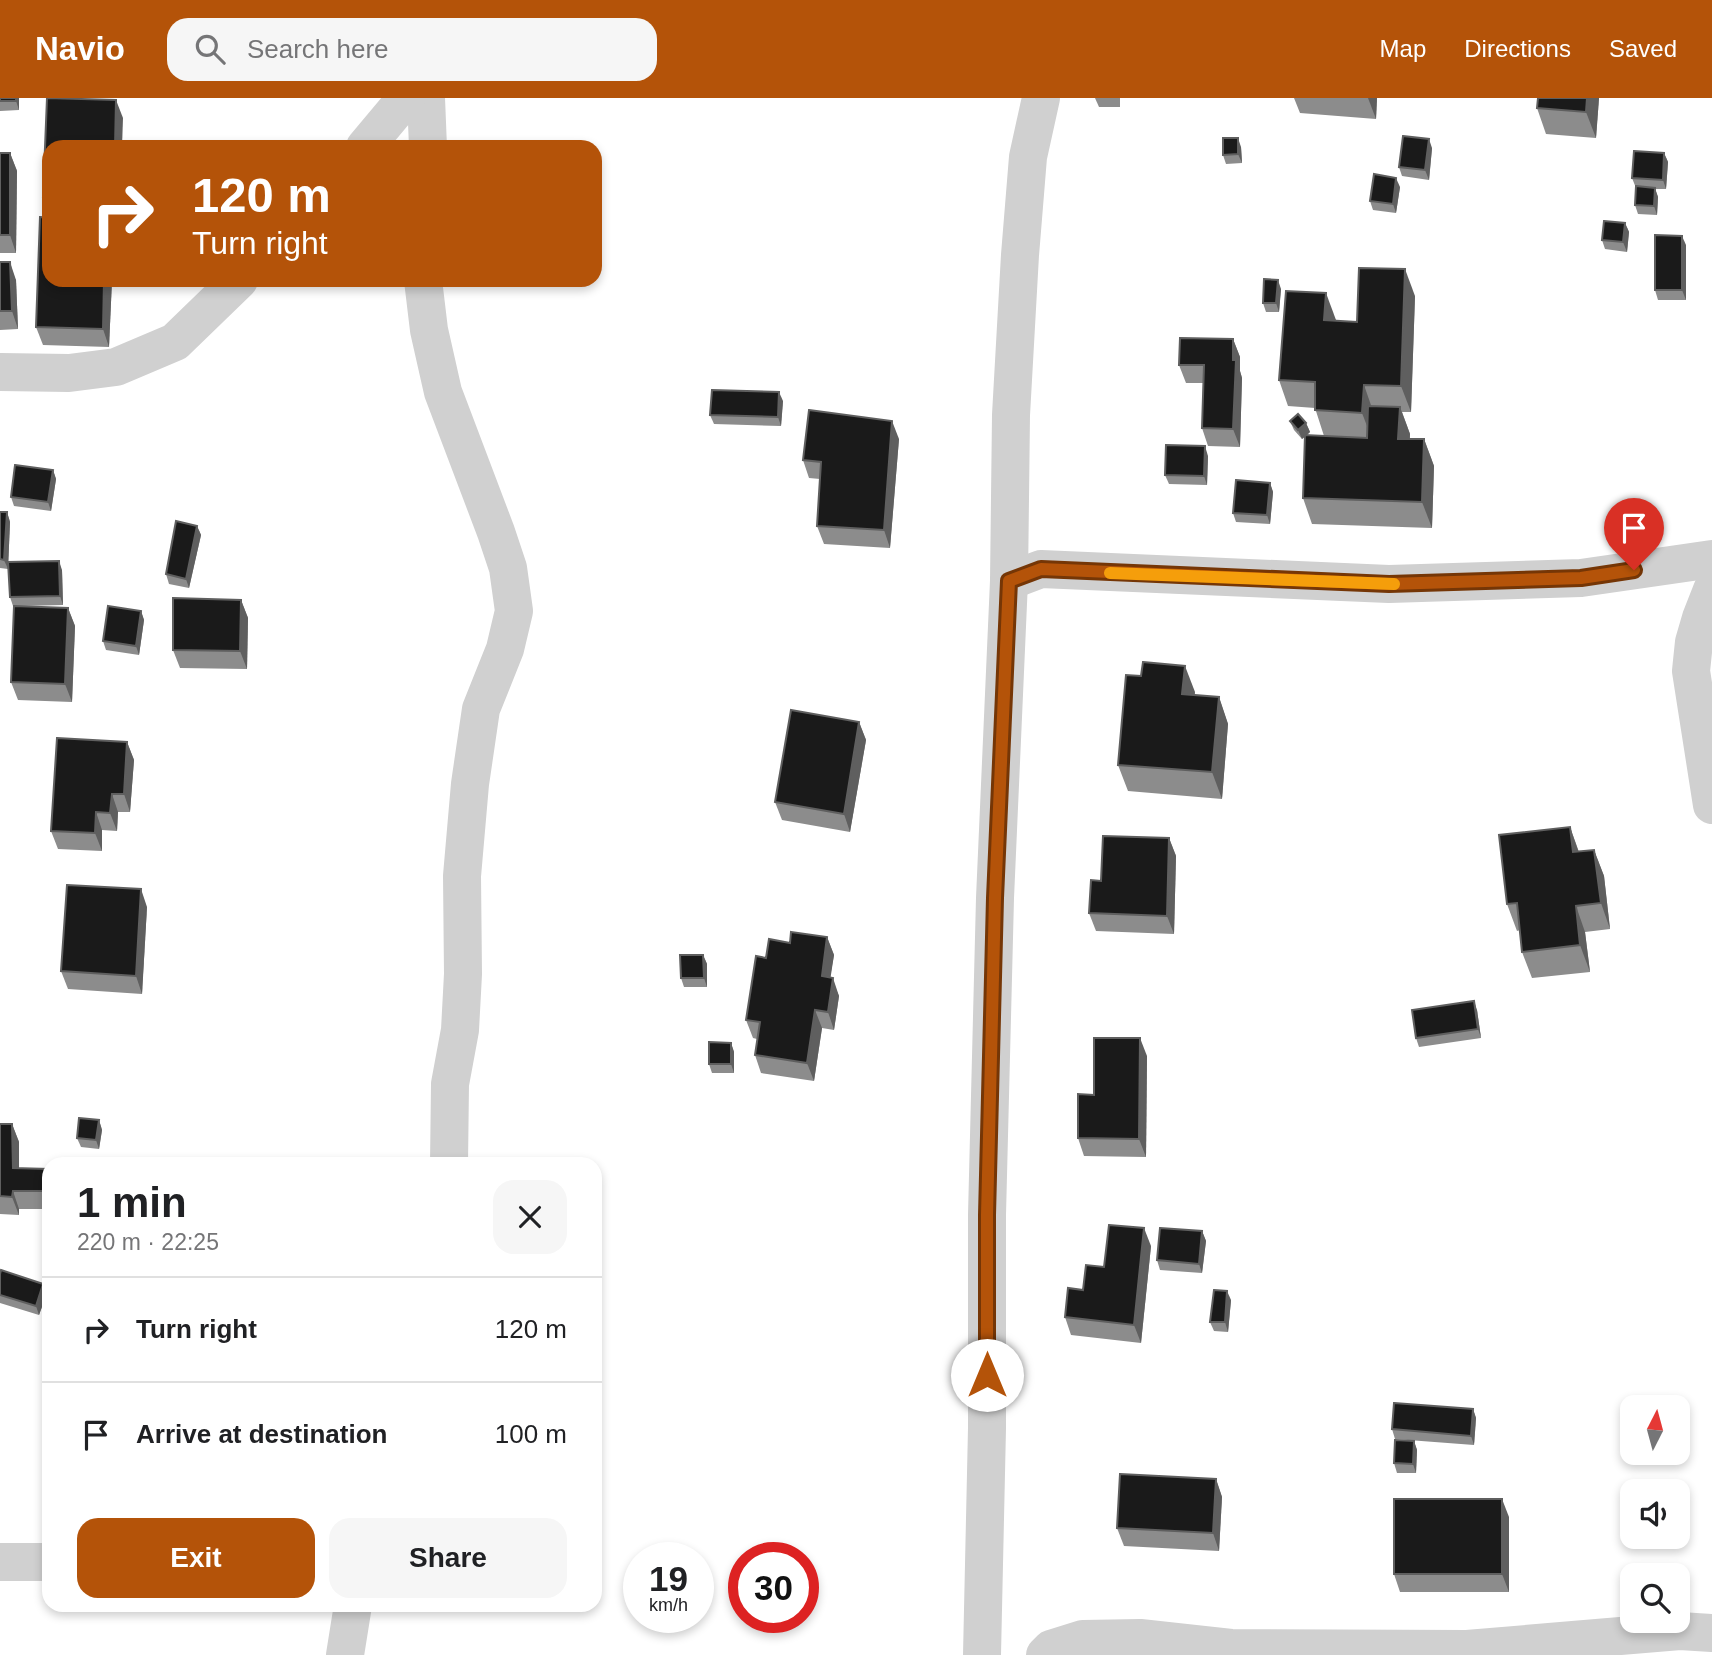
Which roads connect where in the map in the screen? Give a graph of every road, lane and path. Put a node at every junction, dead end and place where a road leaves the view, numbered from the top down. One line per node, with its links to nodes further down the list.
1 (406, 98): 4 (street)
2 (426, 98): 5 (street)
3 (1041, 98): 10 (street)
4 (371, 140)
5 (428, 140)
6 (232, 287): 8 (street)
7 (424, 287): 13 (street)
8 (0, 372)
9 (1712, 559): 10 (street)
10 (1009, 581): 19 (street)
11 (1712, 590): 12 (street)
12 (1712, 805)
13 (449, 1157)
14 (0, 1562): 15 (street)
15 (42, 1562)
16 (352, 1612): 18 (street)
17 (1712, 1633): 20 (street)
18 (345, 1655)
19 (982, 1655)
20 (1045, 1655)

